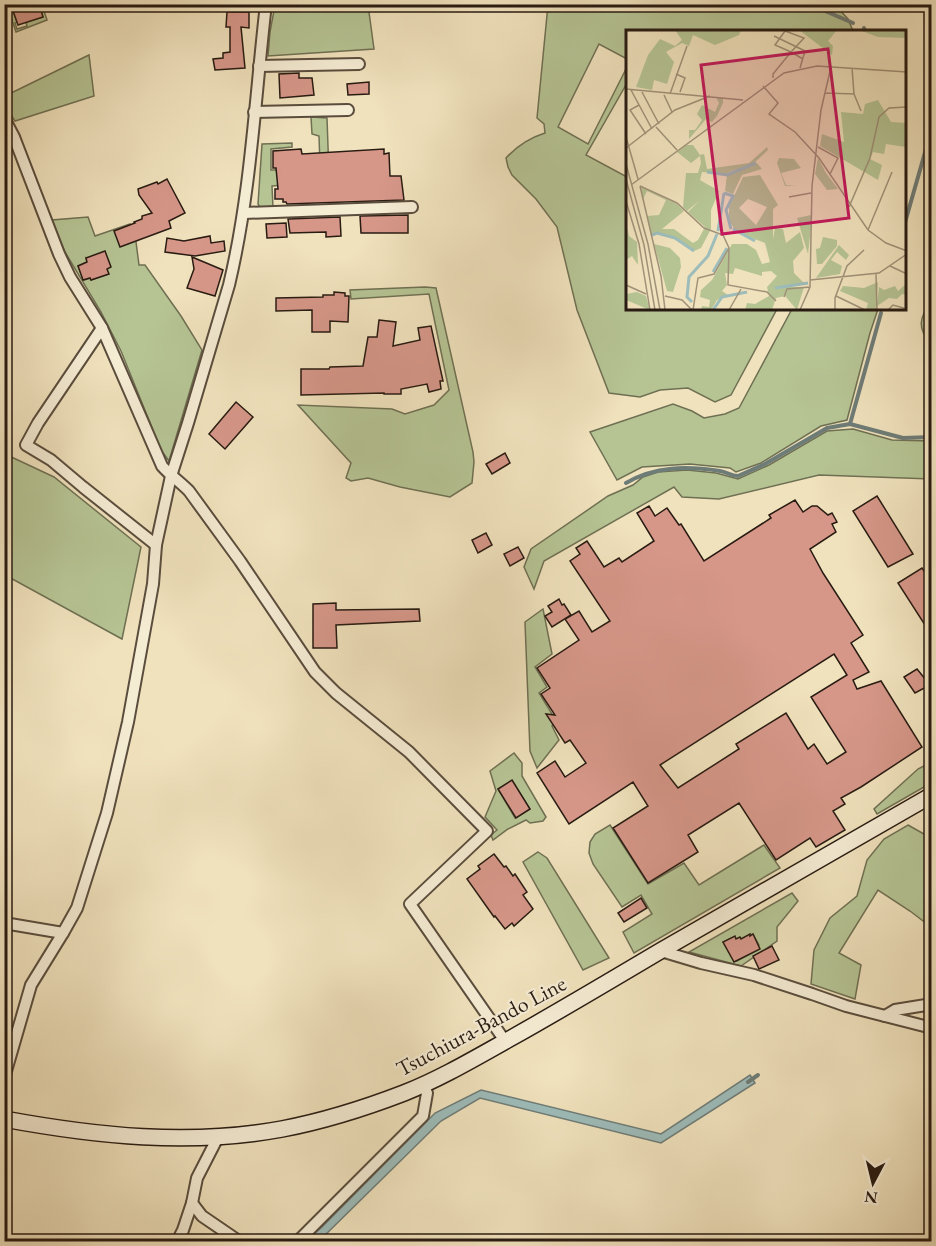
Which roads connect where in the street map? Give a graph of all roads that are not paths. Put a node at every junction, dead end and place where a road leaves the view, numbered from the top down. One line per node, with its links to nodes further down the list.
1 (266, 4): 3 (street)
2 (359, 64): 3 (street)
3 (259, 66): 5 (street)
4 (348, 110): 5 (street)
5 (254, 112): 8 (street)
6 (4, 118): 9 (street)
7 (412, 207): 8 (street)
8 (244, 213): 10 (street)
9 (102, 328): 10 (street); 11 (street)
10 (171, 476): 11 (street); 19 (street)
11 (156, 545): 14 (street)
12 (932, 795): 15 (main road, Tsuchiura-Bando Line)
13 (4, 923): 14 (street)
14 (63, 933): 20 (street)
15 (661, 951): 17 (street); 19 (main road, Tsuchiura-Bando Line)
16 (932, 1004): 17 (street)
17 (885, 1016): 18 (street)
18 (932, 1028)
19 (505, 1041): 21 (main road, Tsuchiura-Bando Line)
20 (4, 1078)
21 (423, 1084): 23 (main road, Tsuchiura-Bando Line); 27 (street)
22 (4, 1119): 23 (main road, Tsuchiura-Bando Line)
23 (218, 1137): 24 (street)
24 (192, 1203): 25 (street); 26 (street)
25 (177, 1242)
26 (240, 1242)
27 (297, 1242)

